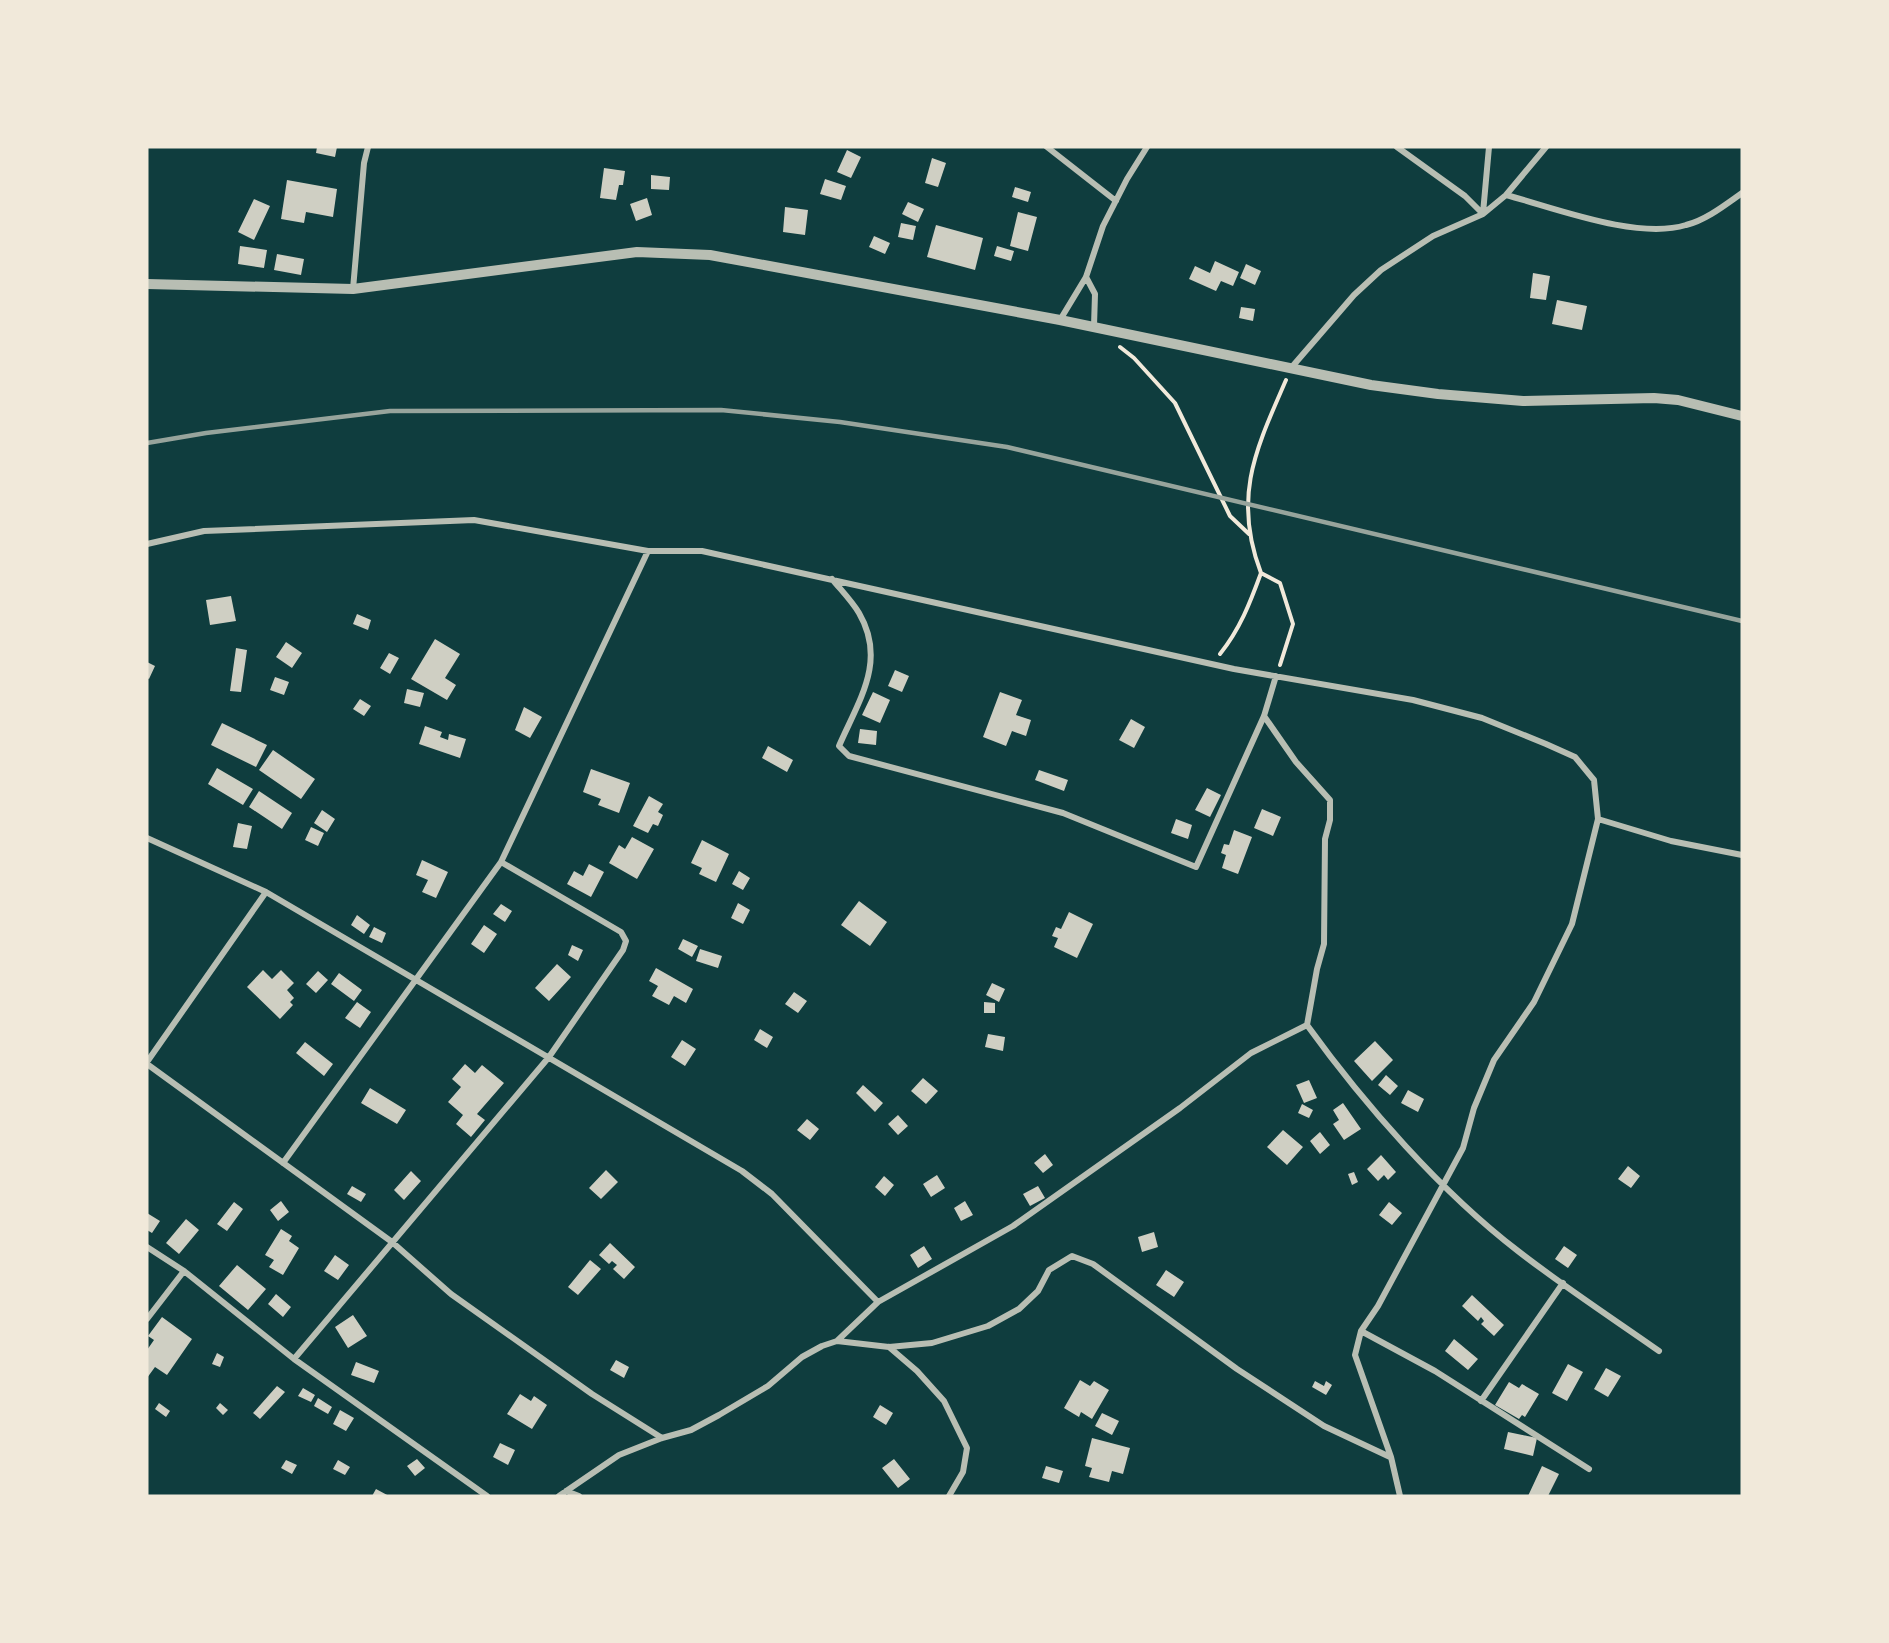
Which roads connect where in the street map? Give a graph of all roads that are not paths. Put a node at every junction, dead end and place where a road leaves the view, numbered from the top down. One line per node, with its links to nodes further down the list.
1 (368, 147): 13 (street)
2 (1047, 147): 9 (street)
3 (1147, 147): 9 (street)
4 (1397, 147): 10 (street)
5 (1489, 147): 10 (street)
6 (1546, 147): 8 (street)
7 (1742, 193): 8 (street)
8 (1506, 195): 10 (street)
9 (1116, 201): 11 (street)
10 (1483, 214): 16 (street)
11 (1086, 277): 14 (street); 15 (street)
12 (147, 284): 13 (street)
13 (353, 289): 14 (street)
14 (1060, 320): 15 (street)
15 (1094, 326): 16 (street)
16 (1291, 368): 17 (street)
17 (1742, 416)
18 (147, 544): 19 (street)
19 (648, 551): 20 (street); 26 (street)
20 (832, 579): 21 (street); 22 (street)
21 (1275, 676): 22 (street); 23 (street)
22 (1264, 717): 29 (street)
23 (1598, 819): 25 (street); 33 (street)
24 (147, 838): 27 (street)
25 (1742, 855)
26 (501, 862): 28 (street); 30 (street)
27 (266, 892): 28 (street); 31 (street)
28 (415, 980): 30 (street); 32 (street)
29 (1307, 1025): 33 (street); 38 (street)
30 (549, 1057): 34 (street); 38 (street)
31 (147, 1063): 32 (street)
32 (283, 1163): 34 (street)
33 (1442, 1184): 37 (street); 40 (street)
34 (392, 1242): 44 (street); 46 (street)
35 (147, 1247): 36 (street)
36 (184, 1271): 39 (street); 44 (street)
37 (1563, 1283): 43 (street); 45 (street)
38 (878, 1302): 41 (street)
39 (147, 1319)
40 (1360, 1331): 45 (street); 47 (street)
41 (837, 1341): 42 (street); 46 (street)
42 (889, 1347): 47 (street); 54 (street)
43 (1659, 1351)
44 (294, 1359): 51 (street)
45 (1480, 1401): 48 (street)
46 (662, 1438): 49 (street)
47 (1391, 1457): 50 (street)
48 (1589, 1469)
49 (566, 1491): 52 (street); 53 (street)
50 (1399, 1495)
51 (487, 1496)
52 (559, 1496)
53 (579, 1496)
54 (949, 1496)

